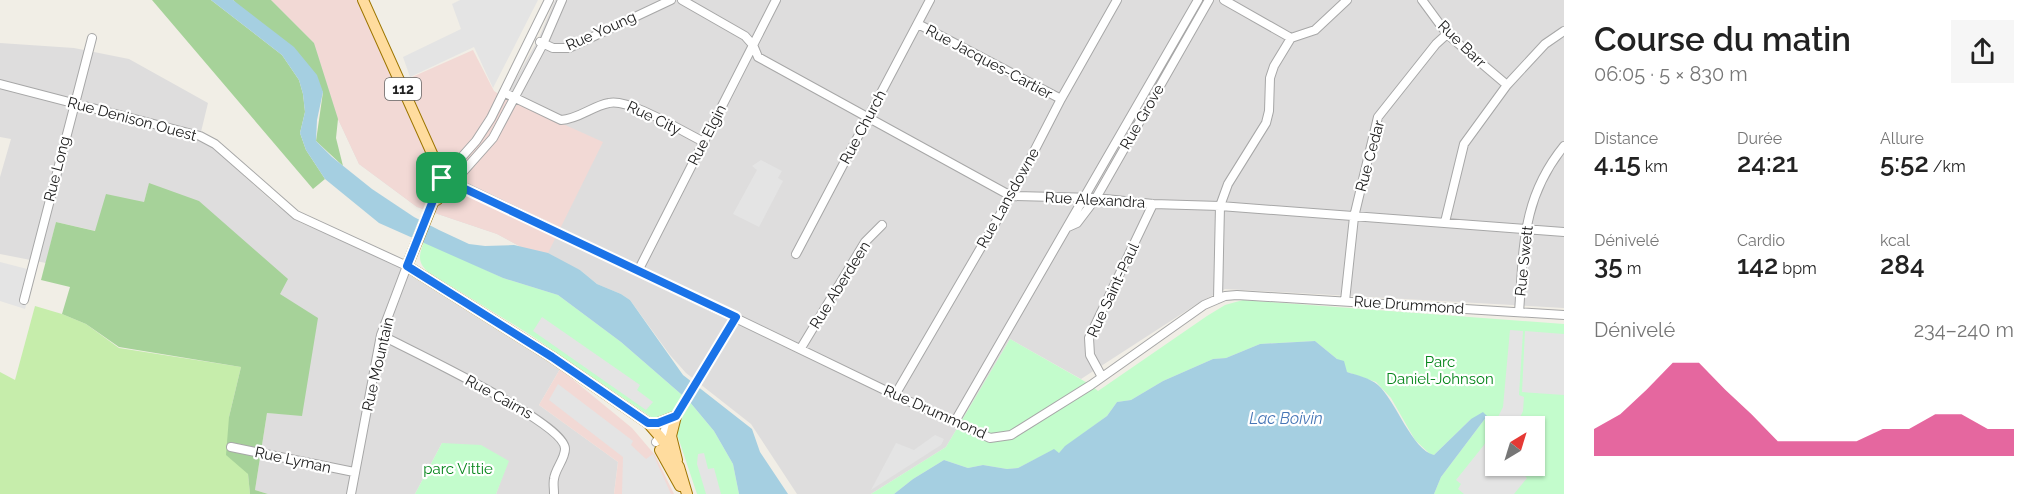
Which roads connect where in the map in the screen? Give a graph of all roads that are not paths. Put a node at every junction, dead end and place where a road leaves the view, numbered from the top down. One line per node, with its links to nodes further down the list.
1 (363, 0): 31 (main road, 112)
2 (549, 0): 18 (street)
3 (562, 0): 20 (street)
4 (671, 0): 20 (street, Rue Young)
5 (682, 0): 21 (street, Rue Alexandra)
6 (776, 0): 21 (street, Rue Elgin)
7 (930, 0): 14 (street, Rue Church)
8 (1117, 0): 26 (street, Rue Lansdowne)
9 (1198, 0): 34 (street, Rue Grove)
10 (1209, 0): 35 (street, Rue Grove)
11 (1224, 0): 19 (street)
12 (1347, 0): 19 (street)
13 (1422, 0): 16 (street, Rue Barr)
14 (918, 24): 26 (street, Rue Jacques-Cartier); 28 (street, Rue Church)
15 (1564, 31): 23 (street)
16 (1447, 34): 23 (street, Rue Barr); 39 (street, Rue Cedar)
17 (92, 38): 27 (street, Rue Long)
18 (532, 38): 20 (street, Rue Young); 24 (street)
19 (1291, 38): 38 (street)
20 (543, 44): 25 (street)
21 (753, 45): 28 (street, Rue Alexandra); 29 (street, Rue Elgin)
22 (0, 84): 27 (street, Rue Denison Ouest)
23 (1507, 85): 40 (street)
24 (505, 93): 25 (street, Rue City); 31 (street)
25 (515, 99): 29 (street, Rue City); 32 (street)
26 (1061, 99): 33 (street, Rue Lansdowne)
27 (74, 104): 46 (street, Rue Denison Ouest); 49 (street, Rue Long)
28 (868, 118): 33 (street, Rue Alexandra); 45 (street, Rue Church)
29 (704, 142): 47 (street, Rue Elgin)
30 (1564, 146): 43 (street, Rue Swett)
31 (442, 178): 32 (main road); 37 (main road, Rue Mountain)
32 (454, 182): 37 (main road, Rue Mountain); 47 (street, Rue Drummond)
33 (1011, 196): 34 (street, Rue Alexandra); 57 (street, Rue Lansdowne)
34 (1085, 198): 35 (street, Rue Alexandra); 42 (street, Rue Grove)
35 (1096, 198): 36 (street, Rue Alexandra); 42 (street, Rue Grove)
36 (1153, 204): 38 (street, Rue Alexandra); 56 (street, Rue Saint-Paul)
37 (432, 205): 46 (main road, Rue Mountain)
38 (1220, 206): 39 (street, Rue Alexandra); 48 (street)
39 (1354, 217): 40 (street, Rue Alexandra); 50 (street, Rue Cedar)
40 (1445, 222): 43 (street, Rue Alexandra)
41 (882, 225): 55 (street, Rue Aberdeen)
42 (1067, 227): 61 (street, Rue Grove)
43 (1526, 228): 44 (street, Rue Alexandra); 51 (street, Rue Swett)
44 (1564, 232)
45 (796, 254)
46 (407, 266): 54 (street, Rue Mountain); 58 (main road)
47 (638, 271): 53 (street, Rue Drummond)
48 (1218, 299): 50 (street, Rue Drummond); 56 (street, Rue Drummond)
49 (24, 300)
50 (1345, 301): 51 (street, Rue Drummond)
51 (1519, 312): 52 (street, Rue Drummond)
52 (1564, 315)
53 (736, 317): 55 (street, Rue Drummond); 59 (street)
54 (381, 335): 65 (street, Rue Mountain); 66 (street, Rue Cairns)
55 (801, 348): 57 (street, Rue Drummond)
56 (1102, 377): 61 (street, Rue Drummond)
57 (895, 395): 61 (street, Rue Drummond)
58 (618, 403): 60 (main road); 62 (main road)
59 (677, 414): 60 (main road); 62 (street); 64 (main road)
60 (648, 423): 62 (main road)
61 (954, 423)
62 (658, 440): 64 (main road); 68 (main road)
63 (231, 447): 65 (street, Rue Lyman)
64 (679, 467): 68 (main road)
65 (354, 472): 67 (street, Rue Mountain)
66 (554, 493)
67 (351, 494)
68 (686, 494)

